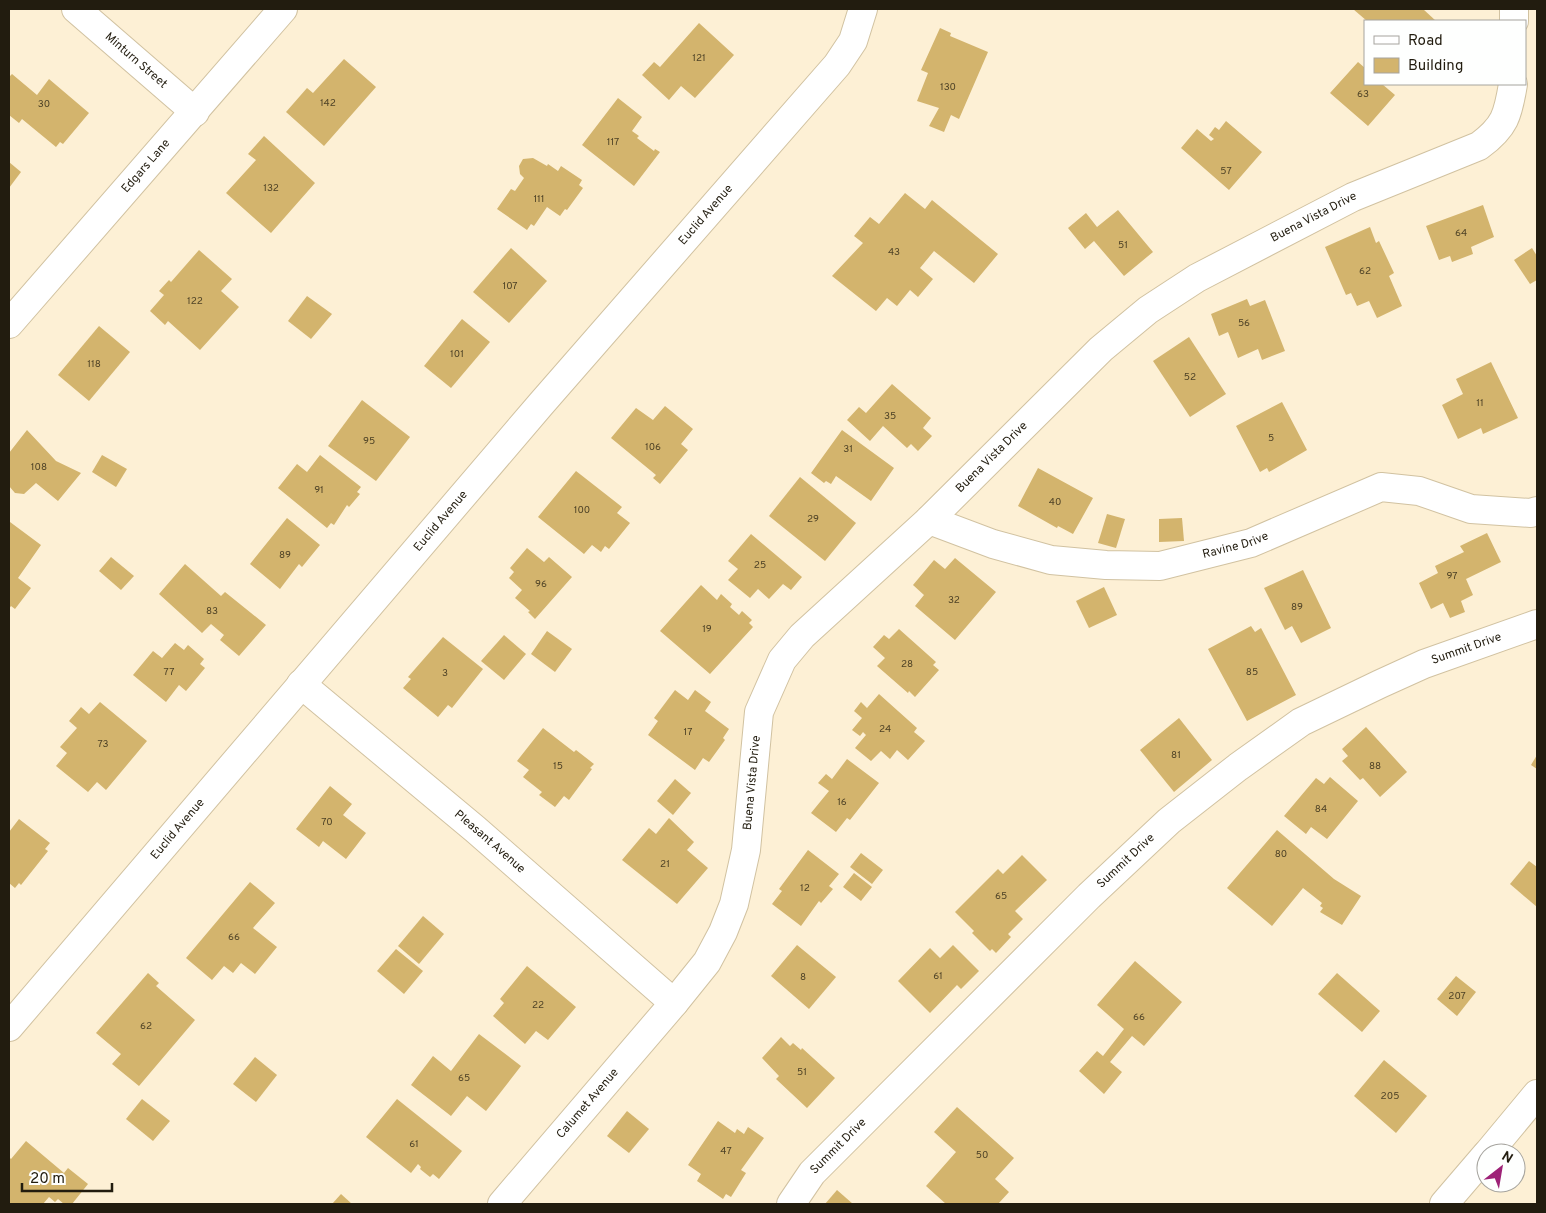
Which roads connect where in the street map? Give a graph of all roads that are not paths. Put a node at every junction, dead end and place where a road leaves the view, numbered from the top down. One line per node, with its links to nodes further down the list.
1 (76, 9): 5 (street, Minturn Street)
2 (284, 9): 5 (street, Edgars Lane)
3 (863, 9): 10 (street, Euclid Avenue)
4 (1513, 85): 8 (street, Buena Vista Drive)
5 (195, 112): 6 (street, Edgars Lane)
6 (9, 324)
7 (1537, 511): 8 (street, Ravine Drive)
8 (929, 520): 11 (street, Buena Vista Drive)
9 (1537, 624): 17 (street, Summit Drive)
10 (301, 684): 11 (street, Pleasant Avenue); 12 (street, Euclid Avenue)
11 (674, 1003): 16 (street, Calumet Avenue)
12 (9, 1027)
13 (1537, 1094): 14 (street)
14 (1496, 1143)
15 (1476, 1167): 18 (street)
16 (502, 1204)
17 (791, 1204)
18 (1444, 1204)

